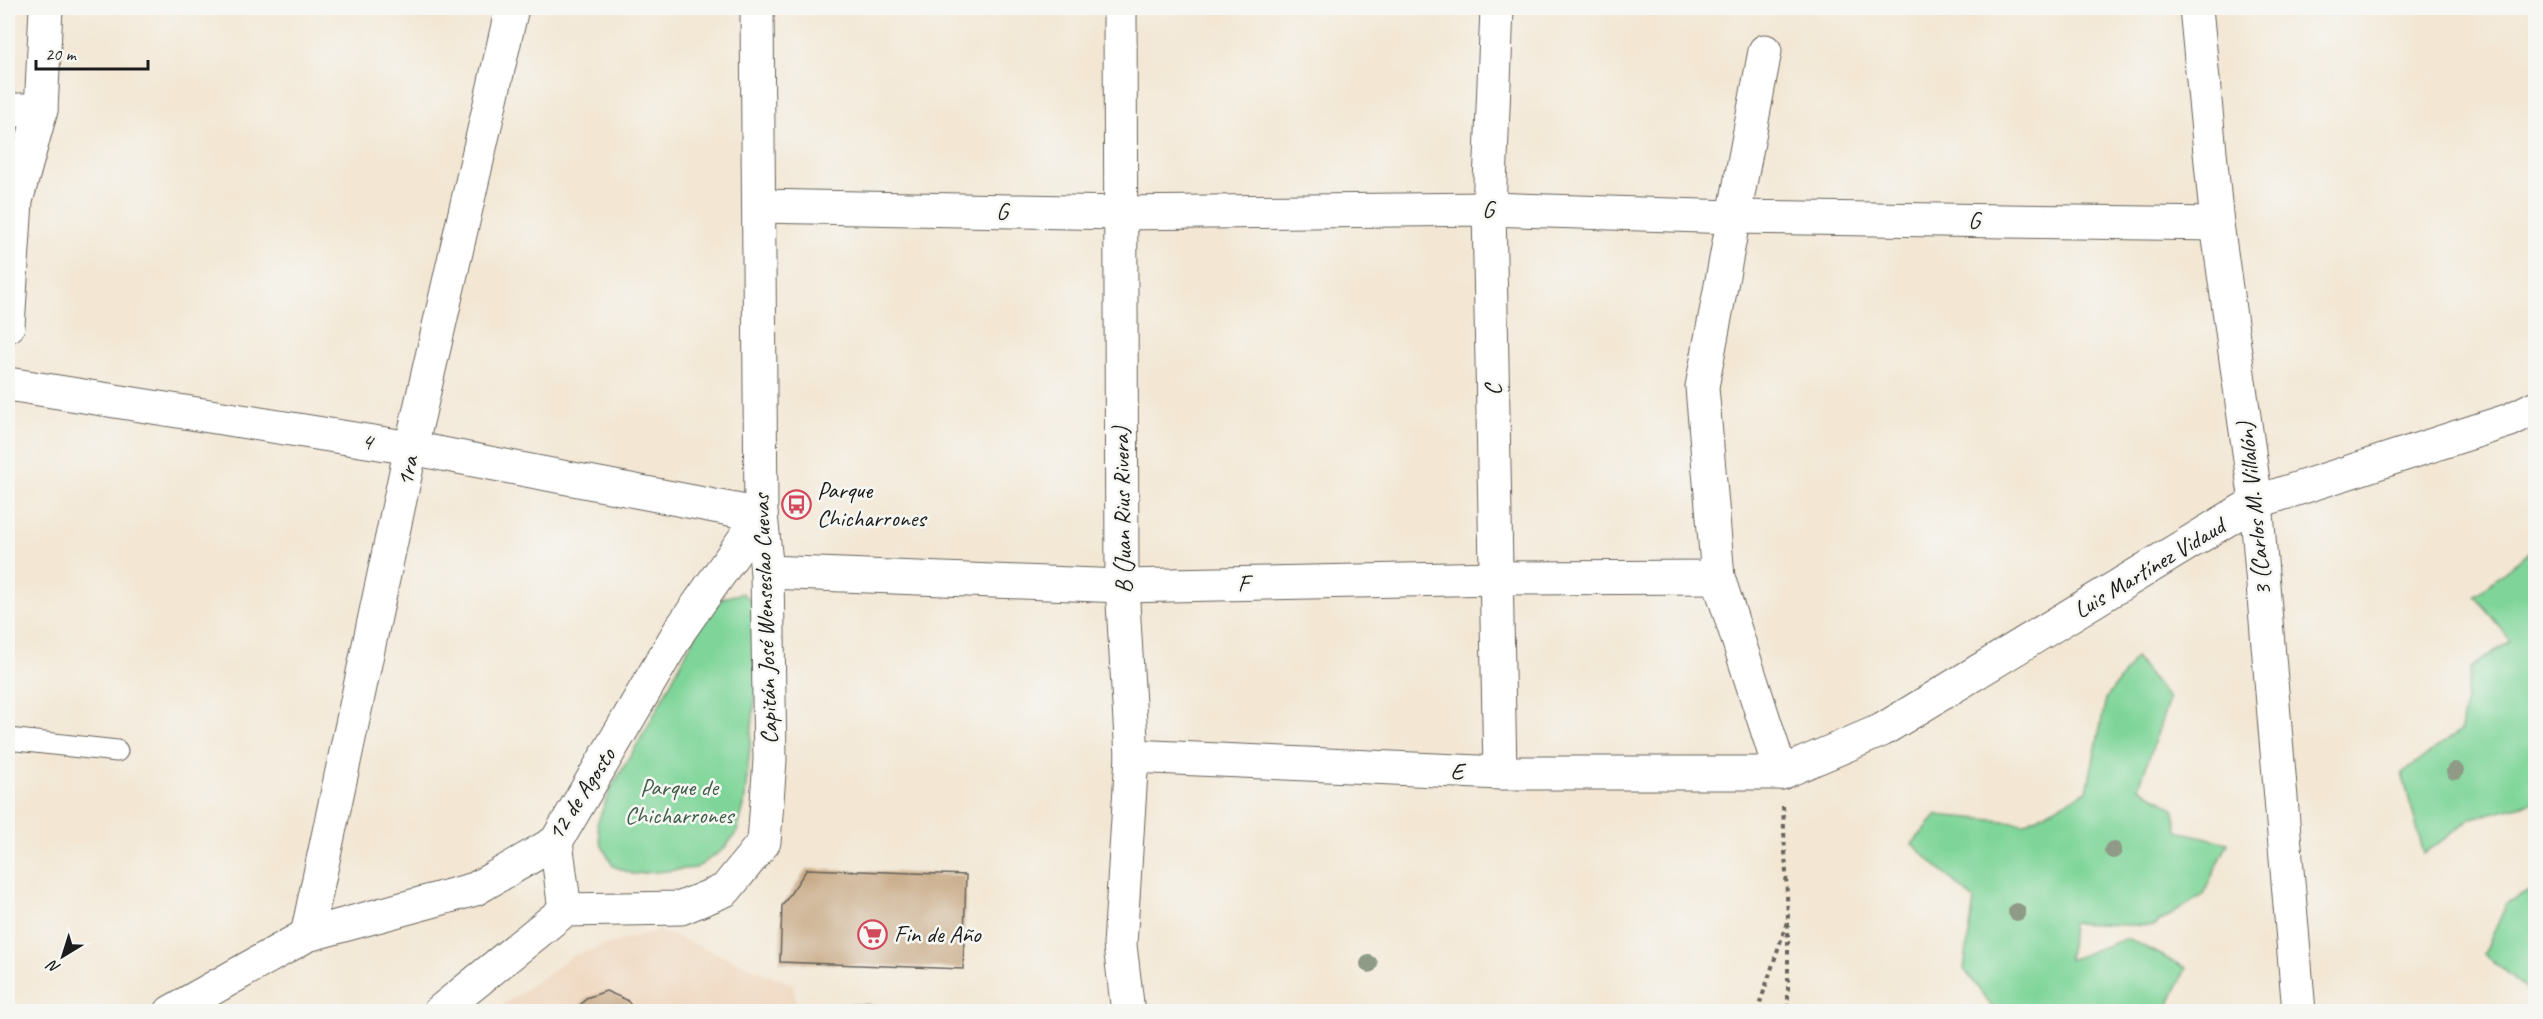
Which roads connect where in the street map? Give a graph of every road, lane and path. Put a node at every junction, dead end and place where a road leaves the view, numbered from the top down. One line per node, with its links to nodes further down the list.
1 (46, 8): 9 (street)
2 (512, 8): 18 (street, 1ra)
3 (757, 8): 10 (street, Capitán José Wenseslao Cuevas)
4 (1120, 8): 12 (street, B (Juan Rius Rivera))
5 (1497, 8): 11 (street, C)
6 (2196, 8): 14 (street, 3 (Carlos M. Villalón))
7 (1765, 51): 13 (street)
8 (8, 110): 9 (street)
9 (41, 110): 15 (street)
10 (759, 206): 12 (street, G); 20 (street, Capitán José Wenseslao Cuevas)
11 (1489, 209): 12 (street, G); 13 (street, G); 23 (street, C)
12 (1119, 213): 24 (street, B (Juan Rius Rivera))
13 (1733, 217): 14 (street, G); 22 (street)
14 (2217, 224): 19 (street, 3 (Carlos M. Villalón))
15 (8, 326)
16 (8, 384): 18 (street, 4)
17 (2535, 407): 19 (street, Luis Martínez Vidaud)
18 (411, 448): 20 (street, 4); 33 (street, 1ra)
19 (2256, 502): 29 (street, Luis Martínez Vidaud); 39 (street, 3 (Carlos M. Villalón))
20 (761, 515): 21 (street, Capitán José Wenseslao Cuevas); 30 (street, 12 de Agosto)
21 (767, 572): 24 (street, F); 31 (street, Capitán José Wenseslao Cuevas)
22 (1718, 577): 23 (street, F); 29 (street)
23 (1497, 578): 24 (street, F); 28 (street, C)
24 (1122, 586): 27 (street, B (Juan Rius Rivera))
25 (8, 739): 26 (lane)
26 (117, 751)
27 (1132, 756): 28 (street, E); 36 (street, B (Juan Rius Rivera))
28 (1500, 773): 29 (street, E)
29 (1782, 773): 32 (path)
30 (556, 842): 31 (street); 33 (street, 12 de Agosto)
31 (565, 910): 35 (street)
32 (1788, 918): 37 (path); 38 (path)
33 (307, 935): 34 (street, 12 de Agosto)
34 (171, 1011)
35 (439, 1011)
36 (1128, 1011)
37 (1757, 1011)
38 (1788, 1011)
39 (2300, 1011)

